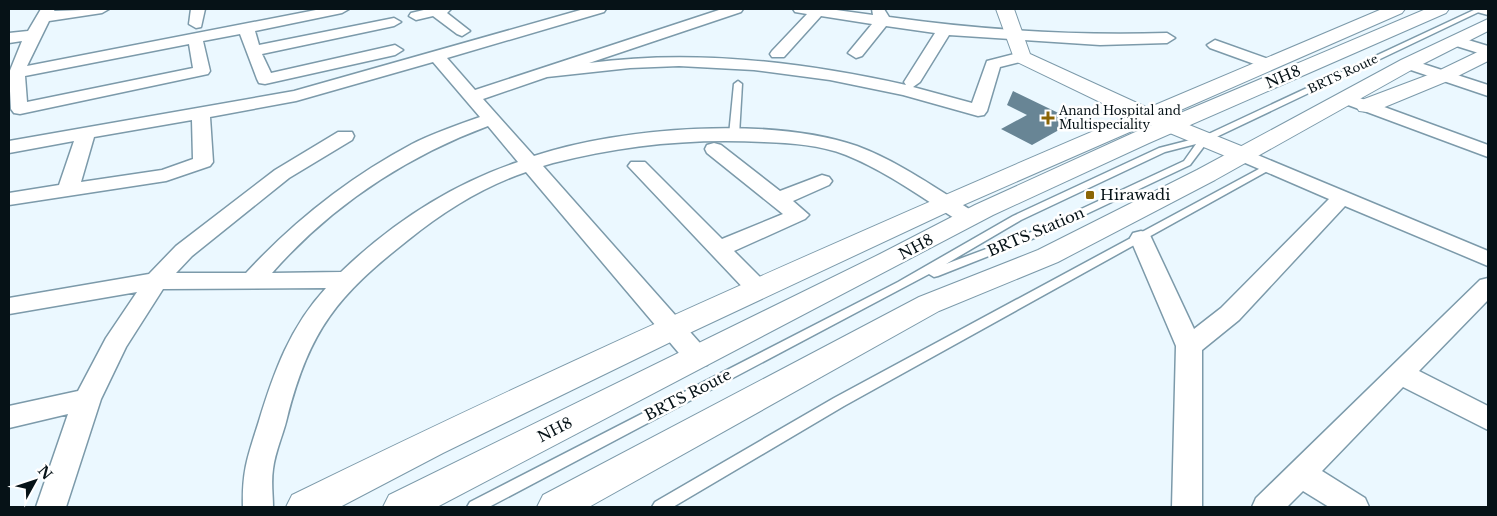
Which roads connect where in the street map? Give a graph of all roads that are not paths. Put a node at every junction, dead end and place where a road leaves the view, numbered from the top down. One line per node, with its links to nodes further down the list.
1 (102, 9): 14 (street)
2 (198, 9): 20 (street)
3 (342, 9): 19 (street)
4 (599, 9): 35 (street)
5 (736, 9): 40 (street)
6 (800, 9): 13 (street)
7 (1005, 9): 23 (main road)
8 (1396, 9): 38 (main road)
9 (1440, 9): 52 (main road, NH8)
10 (1481, 9): 12 (street); 56 (lane, BRTS Route)
11 (440, 10): 16 (street); 22 (street)
12 (1488, 11)
13 (817, 12): 15 (street); 34 (street)
14 (46, 13): 24 (street)
15 (880, 14): 21 (street); 33 (street)
16 (416, 16)
17 (394, 22): 31 (street)
18 (1488, 24): 27 (main road)
19 (246, 27): 20 (street); 31 (street)
20 (195, 30): 29 (street); 45 (street)
21 (944, 30): 23 (street); 43 (street)
22 (462, 31)
23 (1014, 34): 26 (street); 36 (main road)
24 (33, 35): 25 (street); 41 (street)
25 (9, 38)
26 (1167, 38)
27 (1455, 40): 32 (street); 39 (main road)
28 (1216, 45): 38 (street)
29 (142, 48): 37 (street); 45 (street)
30 (395, 50): 31 (street)
31 (253, 51)
32 (1488, 52): 42 (main road)
33 (856, 53)
34 (778, 54)
35 (436, 55): 47 (street); 50 (street)
36 (1022, 57): 40 (street); 52 (main road)
37 (92, 58): 41 (street); 48 (street)
38 (1268, 64): 52 (main road)
39 (1408, 64): 42 (street); 49 (main road)
40 (550, 72): 47 (street)
41 (16, 73): 48 (street)
42 (1443, 76): 46 (street); 49 (main road)
43 (912, 82)
44 (738, 84): 54 (lane)
45 (145, 91): 48 (street)
46 (1488, 91)
47 (471, 97): 51 (street)
48 (89, 102)
49 (1356, 102): 59 (street); 60 (main road)
50 (201, 113): 53 (street); 65 (street)
51 (490, 119): 61 (street); 76 (street)
52 (1161, 121): 56 (main road); 69 (main road); 70 (main road, NH8)
53 (86, 133): 57 (street); 65 (street)
54 (734, 135): 61 (street); 69 (street)
55 (345, 136): 75 (street)
56 (1205, 139): 60 (main road); 77 (lane, BRTS Station); 77 (lane, BRTS Station)
57 (9, 147)
58 (714, 149): 68 (street)
59 (1488, 151)
60 (1243, 155): 63 (street); 94 (main road)
61 (530, 164): 74 (street); 81 (street)
62 (638, 166): 72 (street)
63 (1270, 166): 66 (street); 71 (lane)
64 (822, 181): 68 (street)
65 (68, 190): 67 (street)
66 (1342, 197): 73 (street); 82 (street)
67 (9, 199)
68 (779, 199): 72 (street)
69 (945, 204): 70 (street); 78 (main road)
70 (969, 218): 83 (main road, NH8)
71 (1141, 238): 82 (street); 95 (lane)
72 (719, 249): 78 (street)
73 (1488, 259)
74 (348, 280): 76 (street); 90 (street)
75 (156, 281): 76 (street); 80 (street); 85 (street)
76 (252, 281)
77 (902, 285): 93 (lane, BRTS Route)
78 (758, 289): 81 (main road)
79 (1485, 295): 84 (street)
80 (9, 306)
81 (672, 328): 83 (street); 91 (main road)
82 (1189, 346): 96 (street)
83 (698, 358): 92 (main road, NH8)
84 (1401, 374): 87 (street); 88 (street)
85 (87, 399): 86 (street); 89 (street)
86 (9, 417)
87 (1488, 419)
88 (1301, 474): 97 (street); 98 (street)
89 (51, 507)
90 (258, 507)
91 (305, 507)
92 (402, 507)
93 (475, 507)
94 (556, 507)
95 (660, 507)
96 (1187, 507)
97 (1267, 507)
98 (1354, 507)

